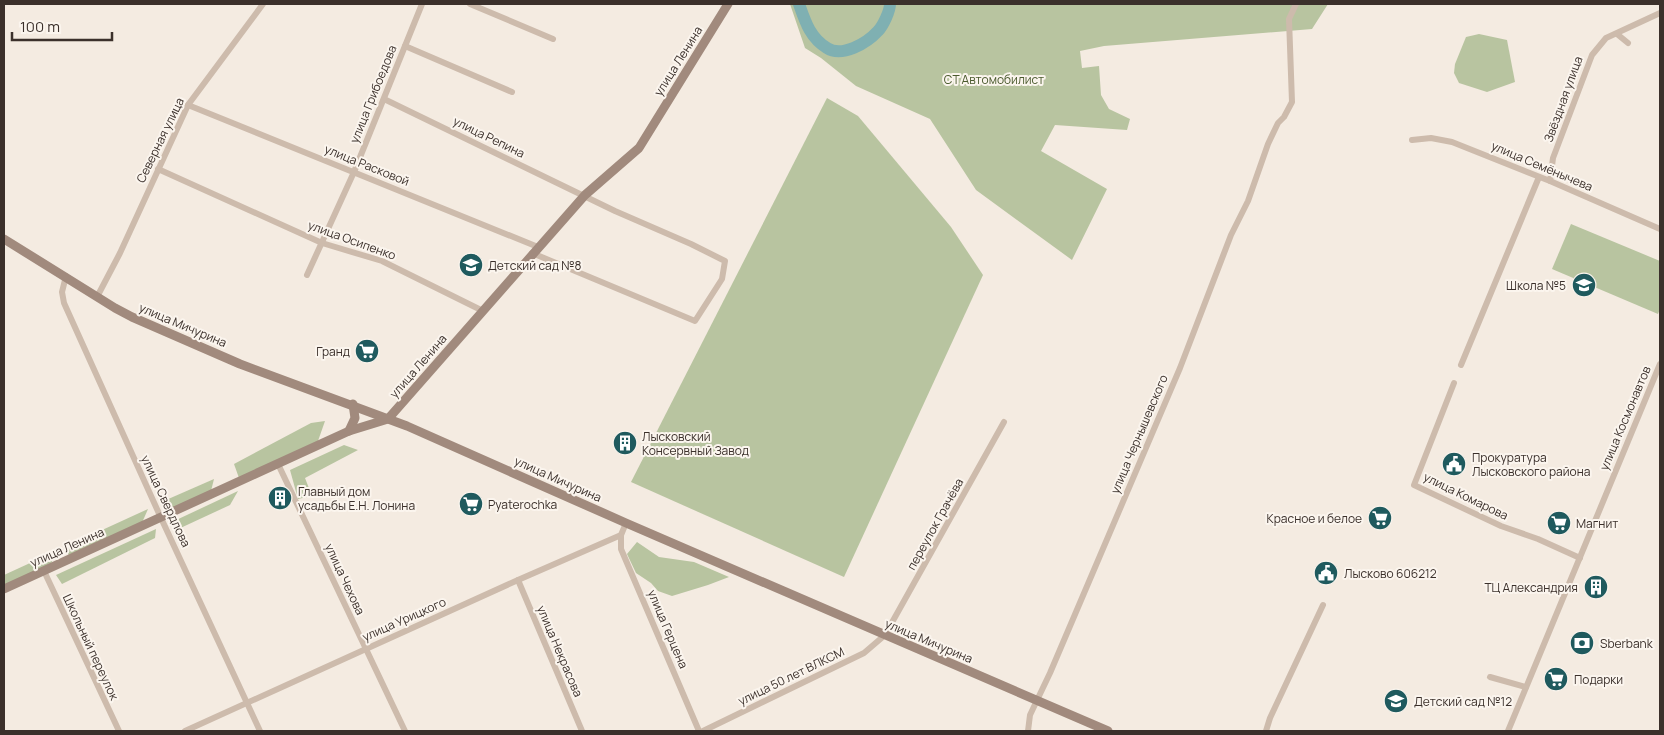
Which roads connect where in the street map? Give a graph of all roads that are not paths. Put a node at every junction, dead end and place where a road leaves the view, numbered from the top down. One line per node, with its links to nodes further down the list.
1 (263, 4): 13 (street, Северная улица)
2 (422, 4): 10 (street, улица Грибоедова)
3 (470, 4): 8 (street)
4 (728, 4): 19 (main road, улица Ленина)
5 (1296, 4): 49 (street, улица Чернышевского)
6 (1660, 13): 7 (street)
7 (1617, 34): 9 (street); 18 (street, Звёздная улица)
8 (553, 39)
9 (1628, 42)
10 (405, 46): 11 (street); 12 (street, улица Грибоедова)
11 (512, 92)
12 (384, 99): 16 (street, улица Грибоедова); 19 (street, улица Репина)
13 (188, 105): 15 (street, Северная улица); 16 (street, улица Расковой)
14 (1412, 140): 17 (street, улица Семёнычева)
15 (158, 170): 22 (street, улица Осипенко); 26 (street, Северная улица)
16 (354, 172): 22 (street, улица Грибоедова); 23 (street, улица Расковой)
17 (1539, 177): 18 (street, улица Семёнычева); 29 (street)
18 (1550, 181): 20 (street, улица Семёнычева)
19 (585, 195): 23 (main road, улица Ленина); 28 (street, улица Репина)
20 (1660, 229)
21 (4, 239): 25 (main road, улица Мичурина)
22 (322, 243): 24 (street, улица Грибоедова); 27 (street, улица Осипенко)
23 (535, 250): 27 (main road, улица Ленина); 28 (street, улица Расковой)
24 (307, 275)
25 (66, 276): 26 (main road, улица Мичурина); 37 (street, улица Свердлова)
26 (97, 297): 32 (main road, улица Мичурина)
27 (483, 311): 33 (main road, улица Ленина)
28 (695, 321)
29 (1461, 364)
30 (1660, 364): 40 (street, улица Космонавтов)
31 (1454, 383): 40 (street, улица Комарова)
32 (353, 404): 33 (main road, улица Мичурина); 35 (main road)
33 (388, 419): 35 (main road, улица Ленина); 38 (main road, улица Мичурина)
34 (1004, 422): 45 (street, переулок Грачёва)
35 (349, 431): 36 (main road, улица Ленина)
36 (278, 464): 37 (main road, улица Ленина); 46 (street, улица Чехова)
37 (161, 518): 41 (main road, улица Ленина); 50 (street, улица Свердлова)
38 (626, 523): 39 (street); 45 (main road, улица Мичурина)
39 (621, 535): 42 (street, улица Урицкого); 56 (street, улица Герцена)
40 (1580, 558): 48 (street, улица Космонавтов)
41 (44, 571): 43 (main road, улица Ленина); 51 (street, Школьный переулок)
42 (518, 580): 46 (street, улица Урицкого); 55 (street, улица Некрасова)
43 (4, 589)
44 (1323, 605): 60 (street)
45 (885, 636): 49 (main road, улица Мичурина); 57 (street, улица 50 лет ВЛКСМ)
46 (365, 649): 50 (street, улица Урицкого); 54 (street, улица Чехова)
47 (1490, 676): 48 (street)
48 (1526, 687): 61 (street, улица Космонавтов)
49 (1036, 701): 58 (street, улица Чернышевского); 59 (main road, улица Мичурина)
50 (247, 703): 52 (street, улица Урицкого); 53 (street, улица Свердлова)
51 (119, 731)
52 (186, 731)
53 (260, 731)
54 (405, 731)
55 (582, 731)
56 (699, 731)
57 (703, 731)
58 (1028, 731)
59 (1108, 731)
60 (1266, 731)
61 (1508, 731)

